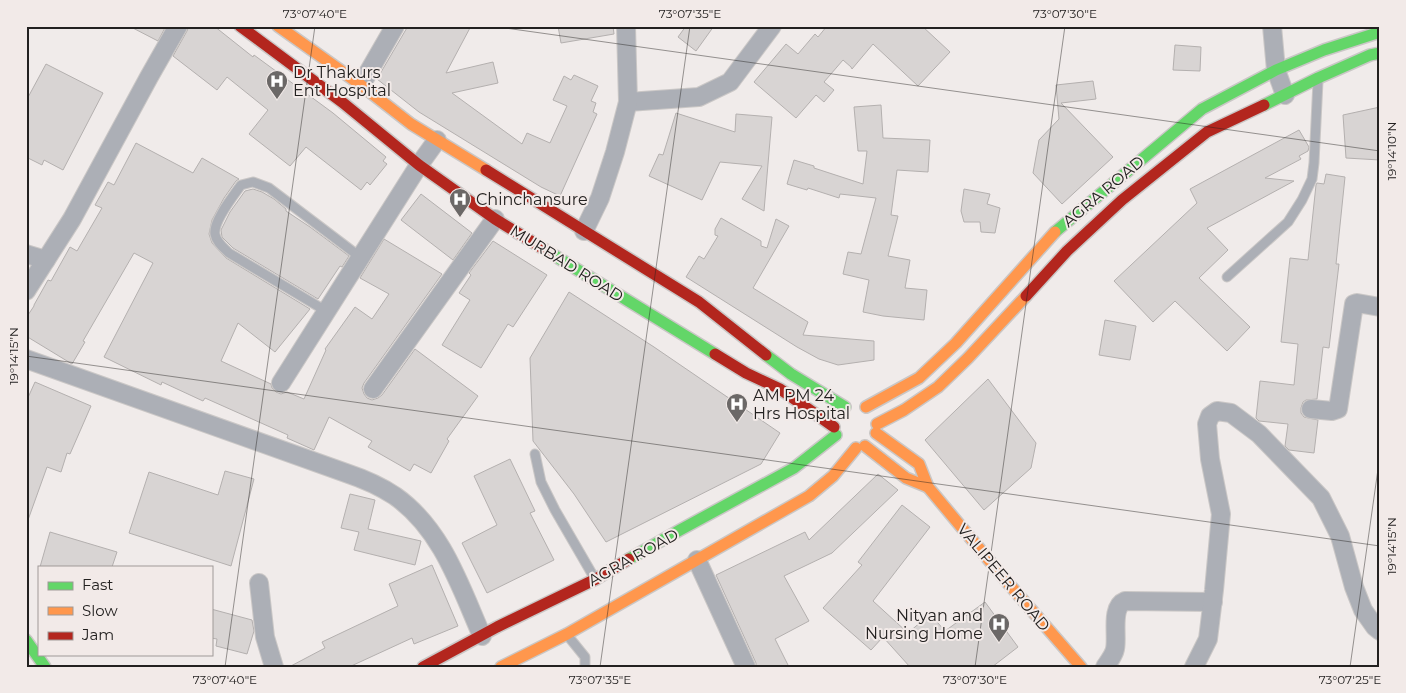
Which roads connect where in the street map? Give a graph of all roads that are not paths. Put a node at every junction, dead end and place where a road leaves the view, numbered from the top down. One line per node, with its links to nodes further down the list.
1 (178, 26): 20 (street)
2 (240, 26): 16 (main road, MURBAD ROAD)
3 (278, 26): 12 (main road)
4 (394, 26): 12 (street)
5 (626, 26): 14 (street)
6 (772, 26): 14 (street)
7 (1272, 26): 10 (street)
8 (1380, 32): 10 (main road, AGRA ROAD)
9 (1380, 53): 11 (main road, AGRA ROAD)
10 (1276, 70): 13 (street); 29 (main road, AGRA ROAD)
11 (1318, 78): 13 (main road, AGRA ROAD); 21 (lane)
12 (361, 85): 15 (main road)
13 (1285, 96): 31 (main road, AGRA ROAD)
14 (628, 102): 18 (street)
15 (437, 140): 16 (street); 18 (main road)
16 (419, 165): 17 (main road, MURBAD ROAD); 19 (street)
17 (495, 219): 27 (street); 32 (main road, MURBAD ROAD)
18 (584, 231): 28 (main road)
19 (360, 257): 24 (street); 24 (lane)
20 (32, 258): 22 (street)
21 (1227, 277)
22 (26, 291)
23 (1380, 307): 30 (street)
24 (326, 311): 26 (street)
25 (26, 359): 41 (street)
26 (281, 383)
27 (373, 389)
28 (845, 407): 29 (main road, AGRA ROAD); 32 (main road, AGRA ROAD)
29 (866, 407): 31 (main road)
30 (1311, 409)
31 (877, 429): 32 (main road, AGRA ROAD); 34 (main road, VALIPEER ROAD)
32 (846, 441): 34 (main road, VALIPEER ROAD); 35 (main road, AGRA ROAD); 36 (main road, AGRA ROAD)
33 (535, 454): 36 (lane)
34 (928, 487): 49 (main road, VALIPEER ROAD)
35 (697, 560): 40 (main road, AGRA ROAD); 48 (street)
36 (596, 579): 41 (main road, AGRA ROAD)
37 (259, 583): 44 (street)
38 (1213, 602): 39 (street); 50 (street); 51 (street)
39 (1380, 631)
40 (566, 634): 46 (main road, AGRA ROAD); 47 (lane)
41 (482, 636): 45 (main road, AGRA ROAD)
42 (26, 640): 43 (main road)
43 (46, 667)
44 (274, 667)
45 (423, 667)
46 (501, 667)
47 (585, 667)
48 (746, 667)
49 (1081, 667)
50 (1105, 667)
51 (1194, 667)

